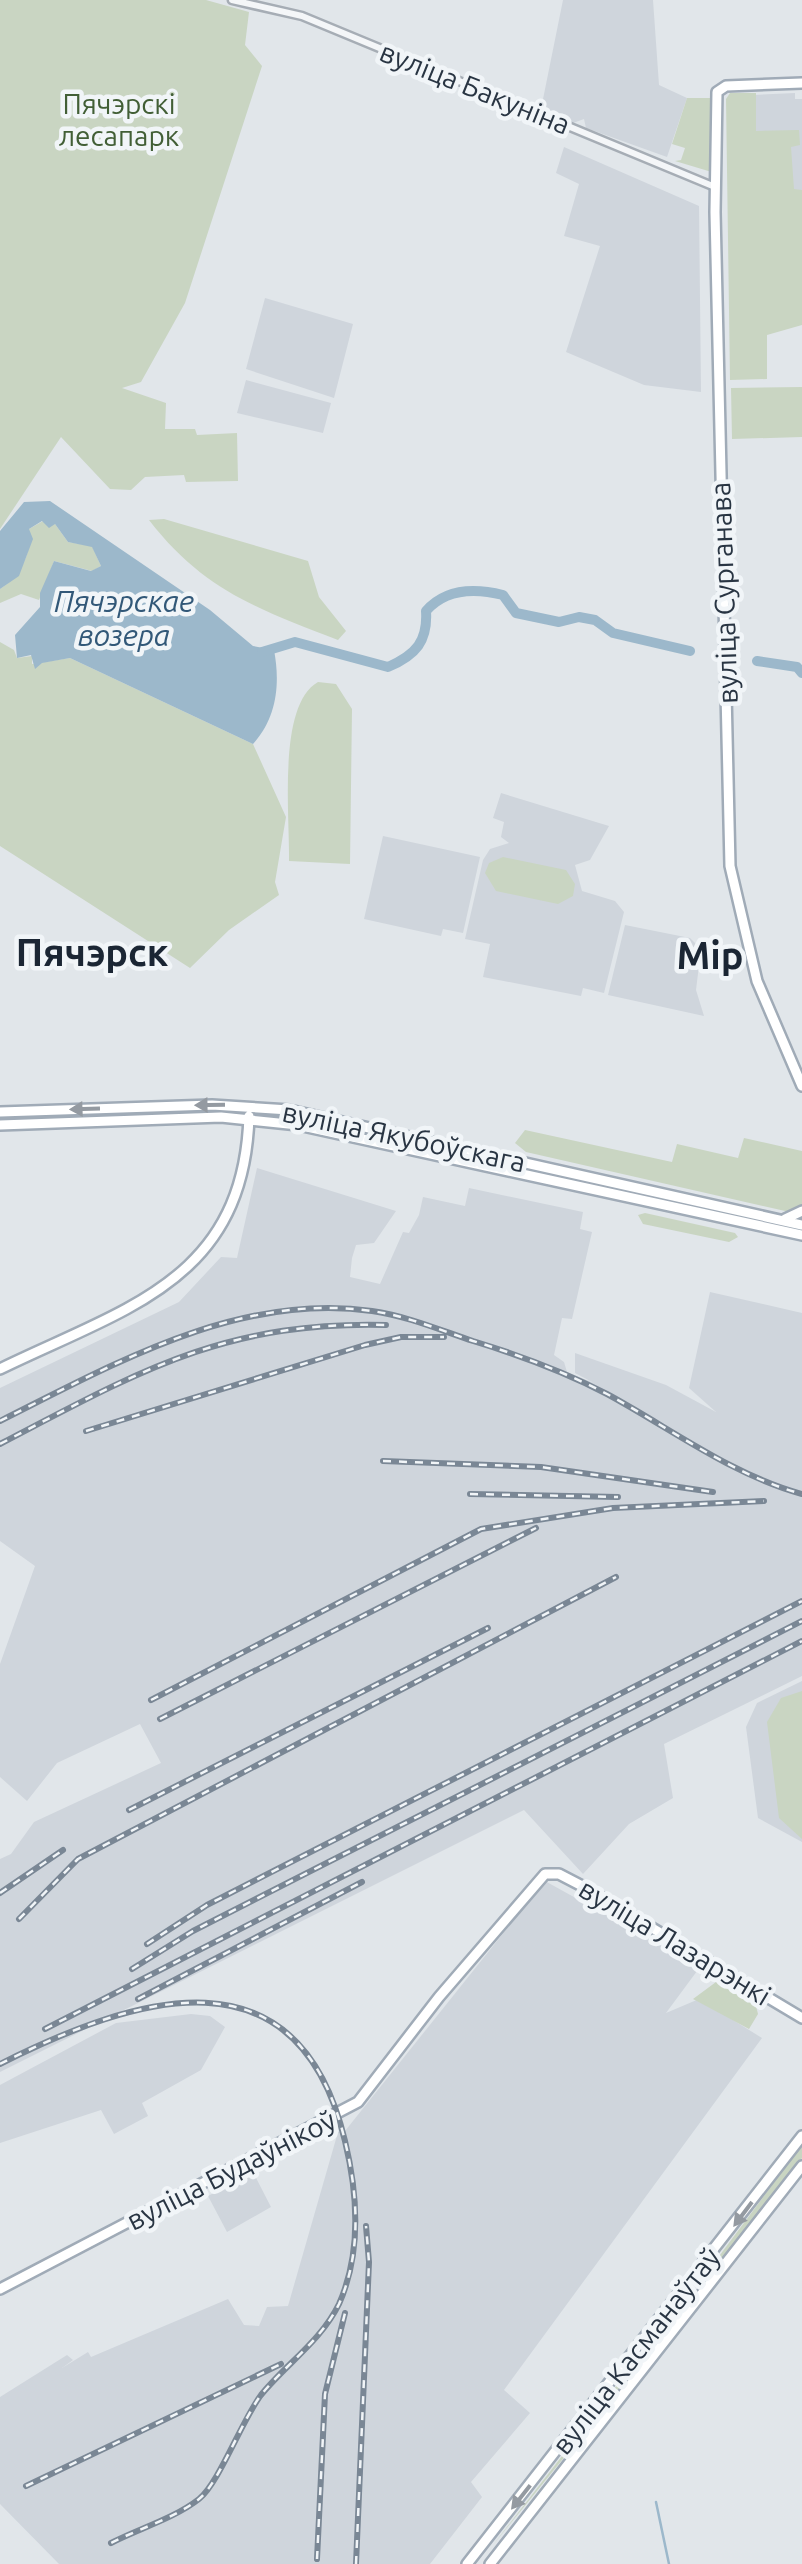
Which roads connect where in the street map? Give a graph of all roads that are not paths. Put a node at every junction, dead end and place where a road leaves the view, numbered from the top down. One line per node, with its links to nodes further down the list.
1 (232, 0): 3 (street, вуліца Бакуніна)
2 (802, 83): 3 (main road, вуліца Сурганава)
3 (715, 187): 4 (main road, вуліца Сурганава)
4 (802, 1086)
5 (249, 1106): 6 (main road, вуліца Якубоўскага, one-way to 6); 7 (main road); 10 (main road, вуліца Якубоўскага)
6 (0, 1112)
7 (249, 1119): 8 (main road, вуліца Якубоўскага); 12 (main road, вуліца Якубоўскага); 13 (main road)
8 (0, 1125)
9 (802, 1211): 10 (main road)
10 (782, 1220): 11 (main road, вуліца Якубоўскага)
11 (802, 1225)
12 (802, 1235)
13 (0, 1369)
14 (545, 1874): 15 (main road, вуліца Лазарэнкі); 20 (main road, вуліца Будаўнікоў)
15 (802, 2018)
16 (802, 2136): 18 (main road, вуліца Касманаўтаў, one-way to 18)
17 (802, 2166): 19 (main road, вуліца Касманаўтаў)
18 (702, 2268): 19 (main road); 21 (main road, вуліца Касманаўтаў)
19 (717, 2276): 22 (main road, вуліца Касманаўтаў)
20 (0, 2289)
21 (684, 2292): 22 (main road); 23 (main road, вуліца Касманаўтаў, one-way to 23)
22 (697, 2301): 24 (main road, вуліца Касманаўтаў)
23 (480, 2548): 24 (main road); 25 (main road, вуліца Касманаўтаў)
24 (492, 2561)
25 (467, 2564)

